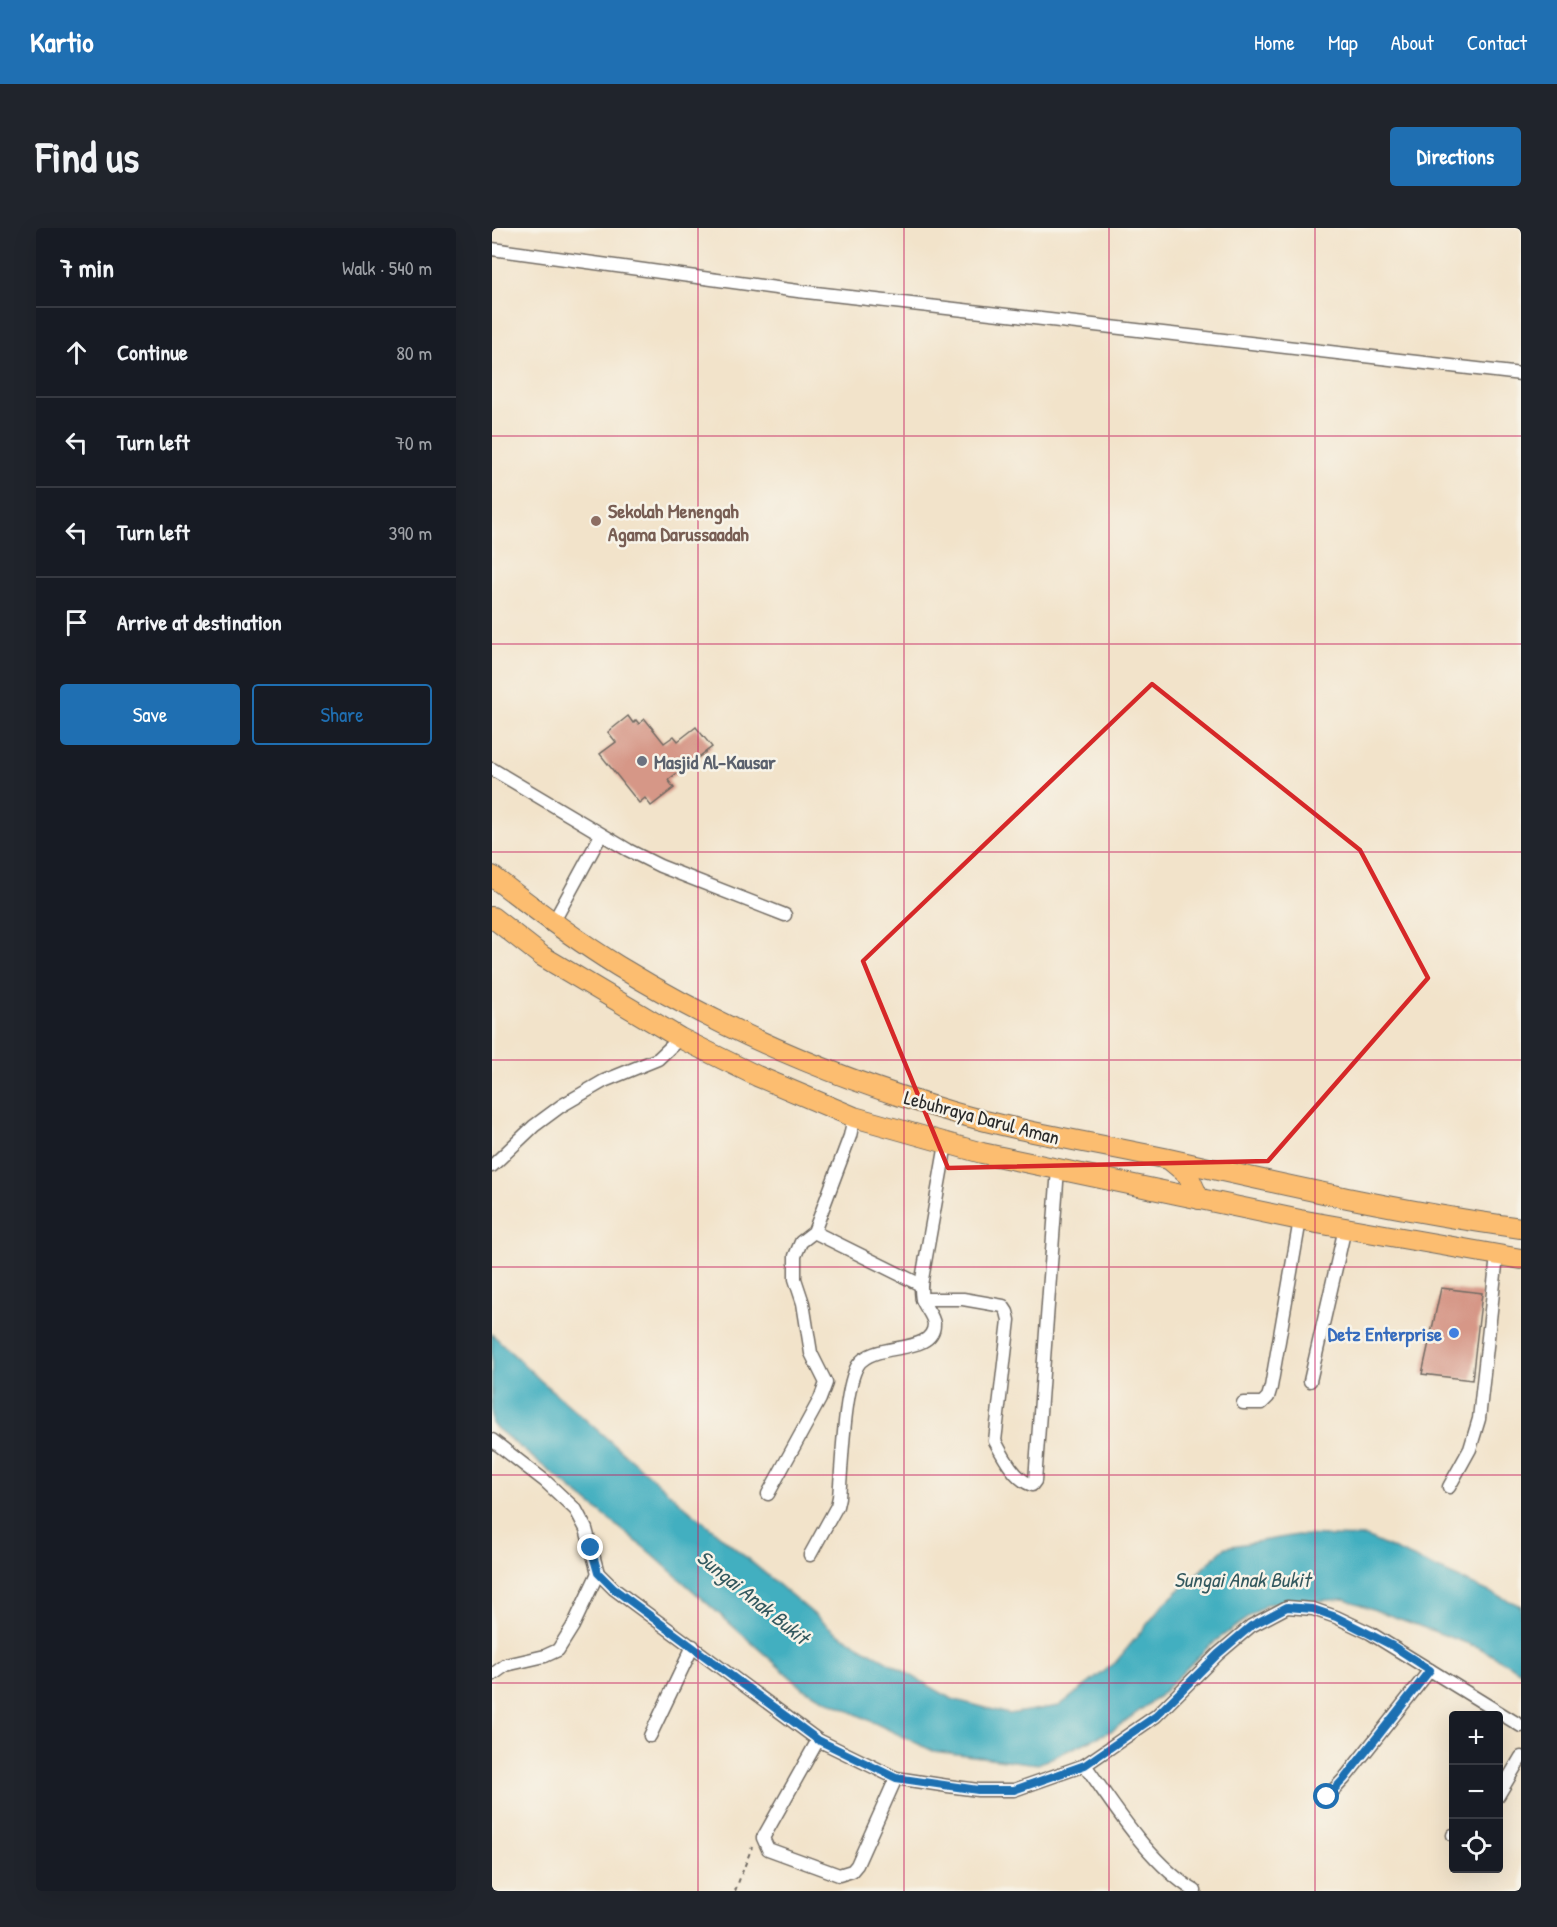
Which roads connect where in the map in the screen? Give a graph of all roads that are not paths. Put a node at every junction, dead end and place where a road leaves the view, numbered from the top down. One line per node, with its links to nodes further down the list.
1 (492, 249): 2 (street)
2 (1521, 374)
3 (492, 769): 4 (street)
4 (601, 835): 6 (street); 8 (street)
5 (492, 876): 8 (highway, Lebuhraya Darul Aman)
6 (785, 915)
7 (492, 917): 9 (highway, Lebuhraya Darul Aman)
8 (553, 923): 12 (highway, Lebuhraya Darul Aman)
9 (680, 1038): 10 (highway, Lebuhraya Darul Aman); 13 (street)
10 (855, 1117): 11 (highway, Lebuhraya Darul Aman); 21 (street)
11 (946, 1144): 14 (highway, Lebuhraya Darul Aman); 24 (street)
12 (1168, 1159): 15 (highway, Lebuhraya Darul Aman); 16 (highway)
13 (492, 1166)
14 (1058, 1169): 16 (highway, Lebuhraya Darul Aman); 25 (street)
15 (1234, 1174): 17 (highway); 20 (highway, Lebuhraya Darul Aman)
16 (1199, 1199): 17 (highway, Lebuhraya Darul Aman)
17 (1267, 1213): 18 (highway, Lebuhraya Darul Aman)
18 (1300, 1220): 19 (highway, Lebuhraya Darul Aman); 27 (street)
19 (1345, 1228): 22 (highway, Lebuhraya Darul Aman); 26 (street)
20 (1521, 1228)
21 (814, 1232): 24 (street); 30 (street)
22 (1497, 1256): 23 (highway, Lebuhraya Darul Aman); 29 (street)
23 (1521, 1260)
24 (921, 1285): 25 (street)
25 (922, 1299): 31 (street)
26 (1310, 1381)
27 (1243, 1403)
28 (492, 1440): 32 (street)
29 (1449, 1487)
30 (768, 1494)
31 (810, 1555)
32 (598, 1573): 33 (street); 35 (street)
33 (693, 1647): 37 (street); 38 (street)
34 (1430, 1670): 36 (street); 40 (street); 43 (street)
35 (492, 1675)
36 (1521, 1726)
37 (650, 1736)
38 (818, 1740): 41 (street); 41 (street)
39 (1521, 1757): 42 (street)
40 (1085, 1765): 41 (street); 44 (street)
41 (896, 1778)
42 (1503, 1788)
43 (1327, 1797)
44 (1195, 1891)

